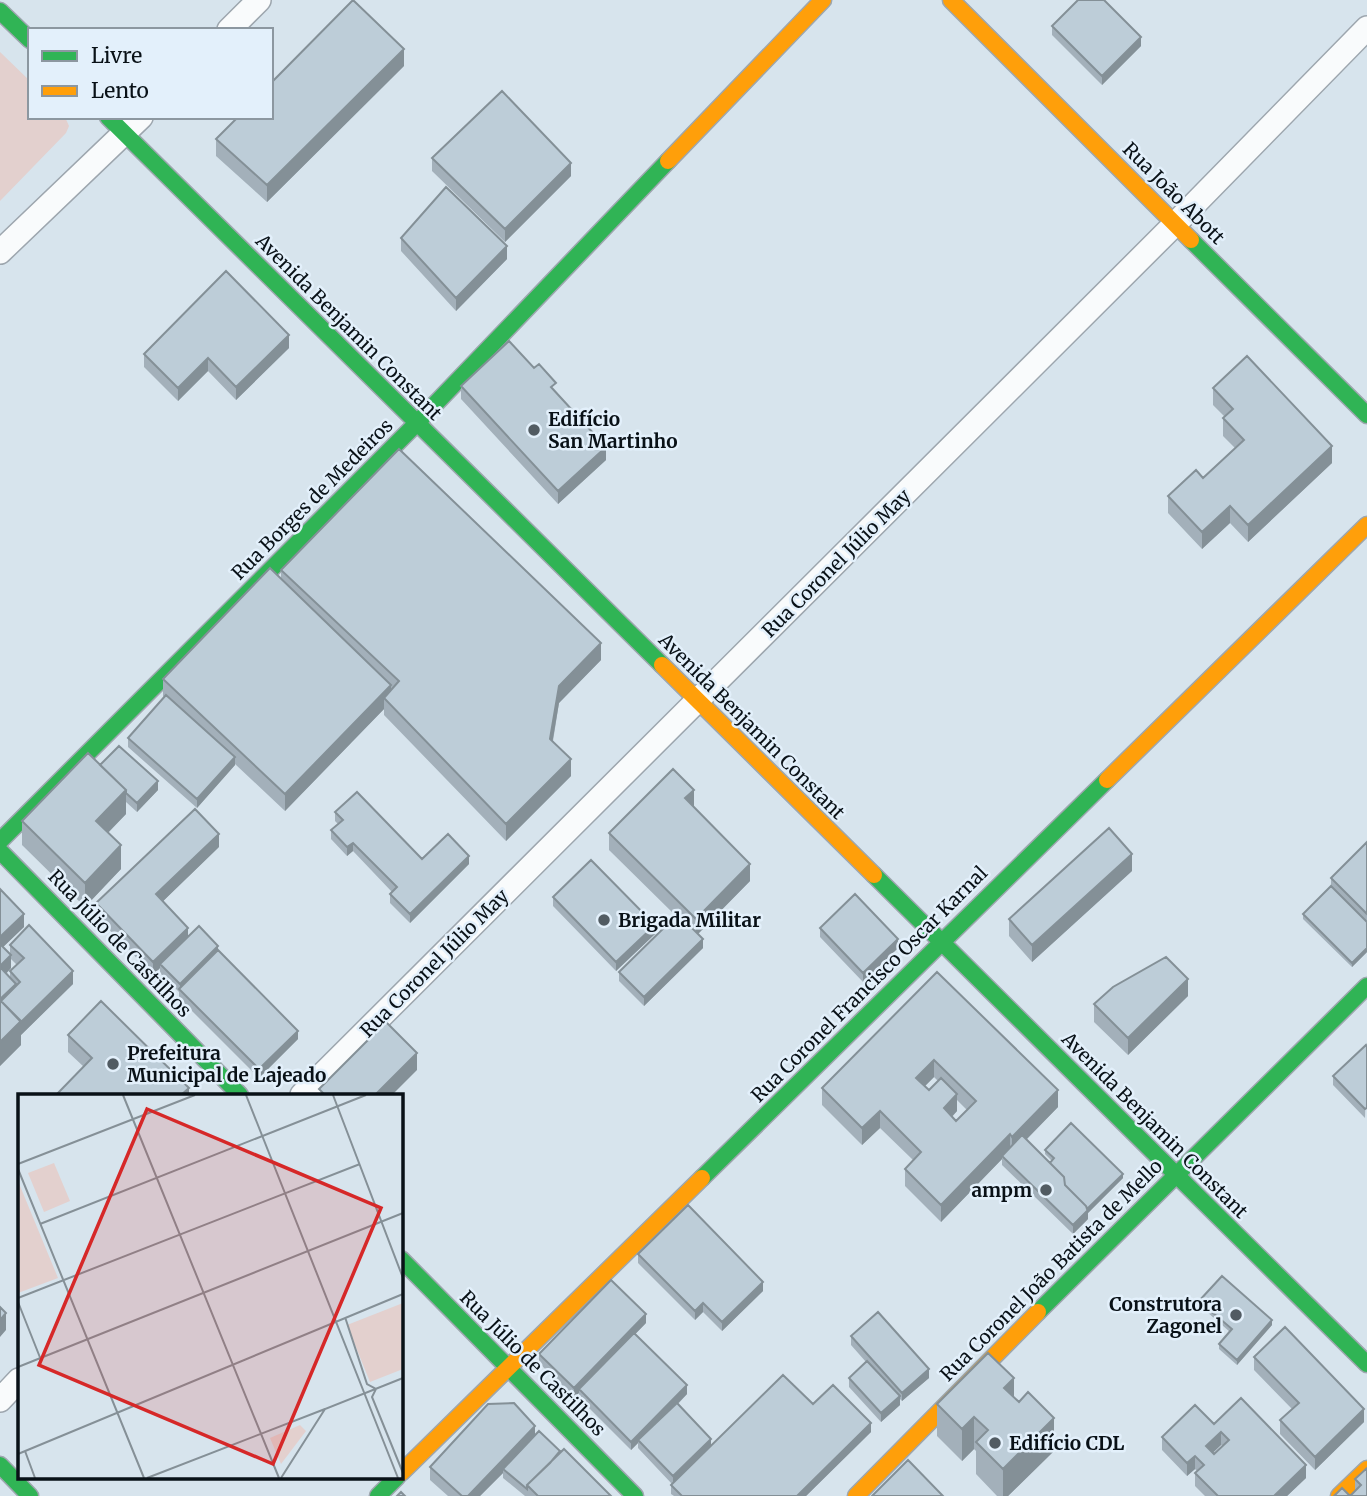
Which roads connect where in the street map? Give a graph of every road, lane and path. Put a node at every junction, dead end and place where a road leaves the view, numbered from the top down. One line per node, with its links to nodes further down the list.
1 (259, 0): 5 (street)
2 (823, 0): 14 (main road, Rua Borges de Medeiros)
3 (951, 0): 11 (main road, Rua João Abott)
4 (0, 11): 7 (main road)
5 (231, 28)
6 (1367, 28): 11 (street, Rua Coronel Júlio May)
7 (28, 38)
8 (110, 119): 10 (main road, Avenida Benjamin Constant)
9 (139, 119): 10 (street)
10 (125, 134): 12 (street); 14 (main road, Avenida Benjamin Constant)
11 (1175, 224): 13 (main road, Rua João Abott); 16 (street, Rua Coronel Júlio May)
12 (0, 252)
13 (1367, 415)
14 (417, 423): 16 (main road, Avenida Benjamin Constant); 17 (main road, Rua Borges de Medeiros)
15 (1367, 525): 19 (main road, Rua Coronel Francisco Oscar Karnal)
16 (698, 702): 19 (main road, Avenida Benjamin Constant); 22 (street, Rua Coronel Júlio May)
17 (0, 841)
18 (0, 851): 21 (main road, Rua Júlio de Castilhos)
19 (941, 942): 23 (main road, Avenida Benjamin Constant); 26 (main road, Rua Coronel Francisco Oscar Karnal)
20 (1367, 986): 23 (main road, Rua Coronel João Batista de Mello)
21 (239, 1094)
22 (303, 1094)
23 (1175, 1174): 25 (main road, Avenida Benjamin Constant); 36 (main road, Rua Coronel João Batista de Mello)
24 (402, 1260): 26 (main road, Rua Júlio de Castilhos)
25 (1367, 1364)
26 (508, 1368): 31 (main road, Rua Coronel Francisco Oscar Karnal); 35 (main road, Rua Júlio de Castilhos)
27 (18, 1381): 28 (street)
28 (0, 1399)
29 (0, 1465): 33 (main road)
30 (1367, 1469): 37 (main road)
31 (402, 1472)
32 (396, 1478): 34 (main road, Rua Coronel Francisco Oscar Karnal)
33 (30, 1496)
34 (378, 1496)
35 (635, 1496)
36 (856, 1496)
37 (1339, 1496)

